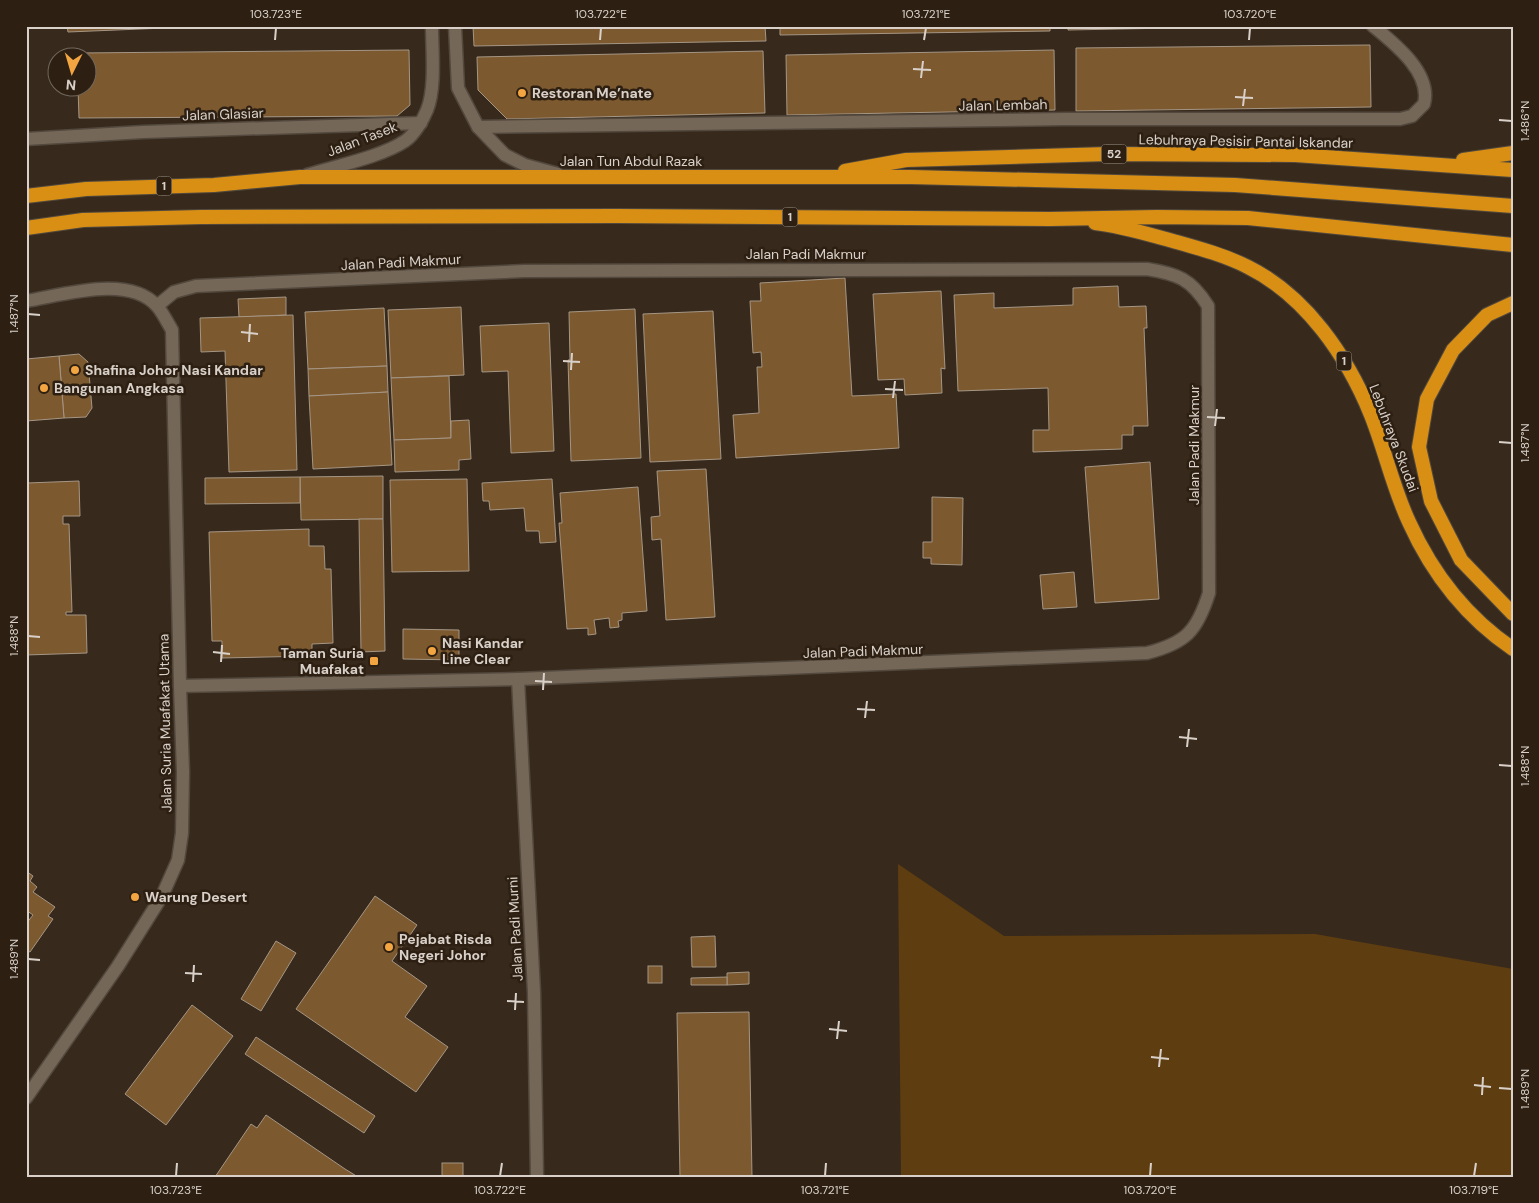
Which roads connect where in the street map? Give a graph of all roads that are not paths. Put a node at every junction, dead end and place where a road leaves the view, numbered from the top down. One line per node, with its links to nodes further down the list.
1 (432, 26): 4 (street, Jalan Tasek)
2 (455, 26): 5 (street)
3 (1373, 26): 5 (street, Jalan Lembah)
4 (421, 123): 6 (street, Jalan Glasiar); 10 (street, Jalan Tasek)
5 (478, 126): 11 (street)
6 (26, 139)
7 (1513, 153): 8 (highway)
8 (1430, 164): 9 (highway, Lebuhraya Pesisir Pantai Iskandar / 52); 12 (highway, Lebuhraya Pesisir Pantai Iskandar / 52)
9 (1513, 170)
10 (300, 177): 11 (highway, Jalan Tun Abdul Razak / 1); 13 (highway, Jalan Tun Abdul Razak / 1)
11 (571, 177): 12 (highway, Jalan Tun Abdul Razak / 1)
12 (800, 178): 14 (highway, Jalan Tun Abdul Razak / 1)
13 (26, 196)
14 (1513, 206)
15 (1050, 218): 16 (highway, 1); 17 (highway); 22 (highway, Lebuhraya Skudai / 1)
16 (26, 228)
17 (1513, 246)
18 (26, 301): 20 (street)
19 (1513, 302): 21 (highway)
20 (157, 306): 23 (street, Jalan Padi Makmur); 24 (street, Jalan Suria Muafakat Utama)
21 (1513, 614)
22 (1513, 649)
23 (518, 679): 24 (street, Jalan Padi Makmur); 26 (street, Jalan Padi Murni)
24 (180, 686): 25 (street, Jalan Suria Muafakat Utama)
25 (26, 1098)
26 (536, 1177)

